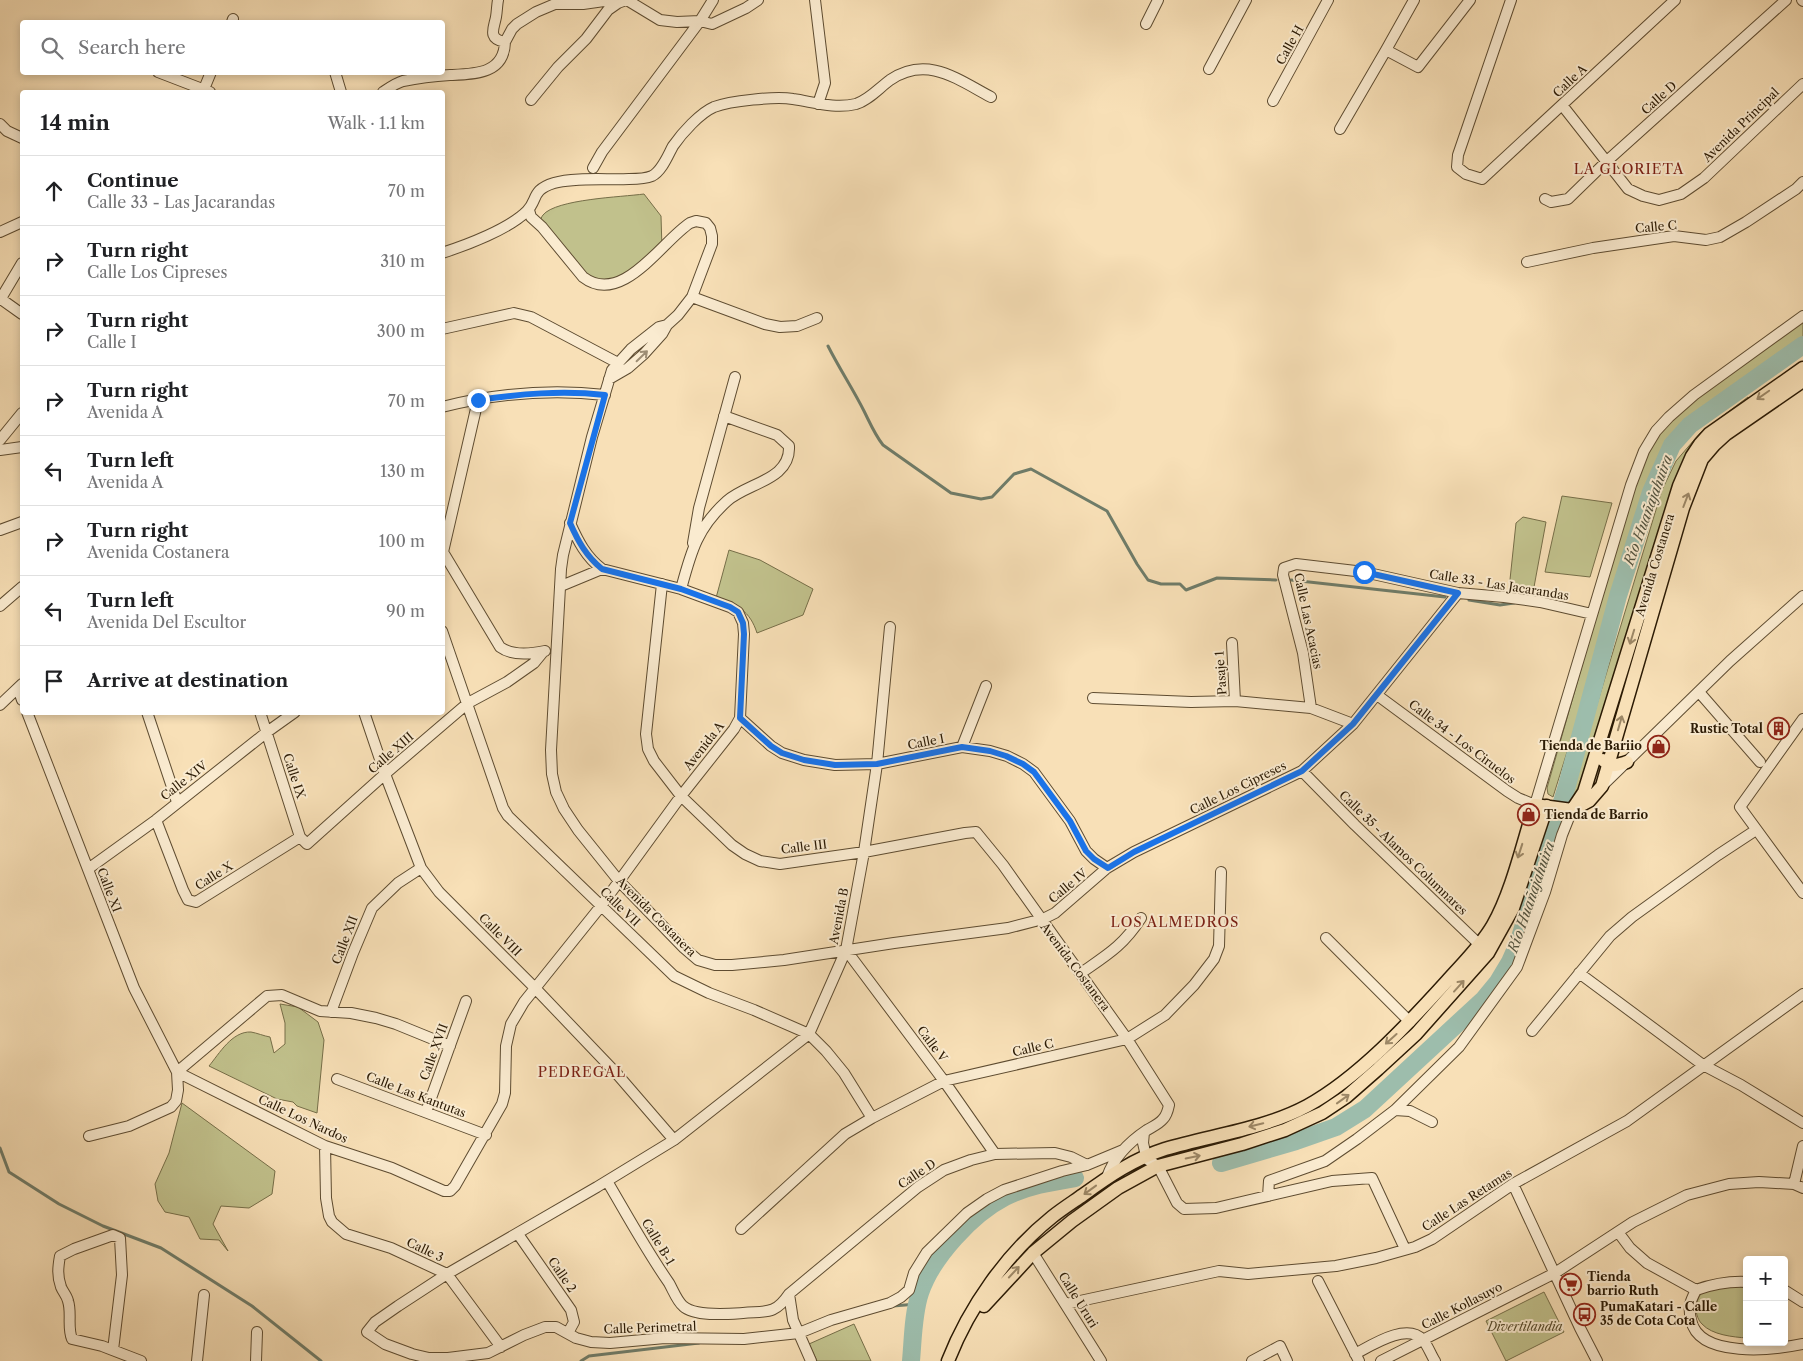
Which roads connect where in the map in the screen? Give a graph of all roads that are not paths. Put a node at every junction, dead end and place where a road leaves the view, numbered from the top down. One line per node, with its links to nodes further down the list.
1 (498, 0): 16 (street)
2 (713, 0): 14 (street)
3 (758, 0): 14 (street)
4 (815, 0): 30 (street)
5 (1158, 0): 15 (street)
6 (1246, 0): 18 (street)
7 (1328, 0): 29 (street, Calle H)
8 (1414, 0): 17 (street)
9 (1470, 0): 17 (street)
10 (1511, 0): 31 (street, Calle A)
11 (1675, 0): 31 (street, Calle A)
12 (1786, 0): 35 (street, Calle D)
13 (623, 1): 14 (street); 16 (street); 28 (street)
14 (700, 21): 36 (street)
15 (1146, 24)
16 (505, 42): 26 (street)
17 (1386, 50): 33 (street)
18 (1208, 69)
19 (166, 75): 23 (street)
20 (210, 75): 24 (street)
21 (336, 75): 25 (street)
22 (1803, 84): 35 (street, Avenida Principal)
23 (204, 90)
24 (207, 90)
25 (340, 90)
26 (387, 90)
27 (990, 97): 30 (street)
28 (531, 100)
29 (1273, 101)
30 (818, 104): 39 (street)
31 (1562, 105): 35 (street, Avenida Principal)
32 (0, 124): 34 (street)
33 (1340, 129)
34 (20, 137)
35 (1608, 161): 38 (street, Calle D)
36 (593, 168)
37 (1803, 182): 43 (street, Calle C)
38 (1545, 199)
39 (528, 210): 42 (street); 45 (street)
40 (20, 223): 41 (street)
41 (0, 232)
42 (445, 252)
43 (1527, 262)
44 (20, 266): 46 (street)
45 (692, 297): 49 (street); 50 (street)
46 (0, 299): 47 (street)
47 (20, 313)
48 (1803, 316): 80 (street)
49 (817, 318)
50 (667, 325): 52 (street, Avenida Costanera); 55 (street, one-way to 50)
51 (445, 328): 52 (street)
52 (618, 363): 55 (street, Avenida Costanera)
53 (1803, 368): 105 (main road, Avenida Costanera, one-way to 105)
54 (735, 377): 61 (street)
55 (609, 379): 57 (street, Avenida Costanera)
56 (1803, 381): 109 (main road, Avenida Costanera, one-way to 56)
57 (605, 395): 58 (street); 66 (street, Avenida Costanera)
58 (478, 400): 59 (street); 68 (street)
59 (445, 406)
60 (20, 415): 62 (street)
61 (724, 416): 69 (street); 69 (street)
62 (0, 440)
63 (20, 447): 64 (street)
64 (0, 450)
65 (20, 523): 67 (street)
66 (570, 523): 72 (street); 74 (street, Avenida Costanera)
67 (0, 530)
68 (445, 535)
69 (693, 546): 76 (street)
70 (445, 555): 85 (street)
71 (1284, 568): 77 (street, Calle 33 - Las Jacarandas); 94 (street, Calle Las Acacias)
72 (602, 569): 73 (street, Avenida A); 74 (street)
73 (662, 584): 76 (street, Avenida A); 113 (street, Calle III)
74 (561, 586): 84 (street, Avenida Costanera)
75 (20, 588): 79 (street)
76 (681, 589): 100 (street, Avenida A)
77 (1458, 593): 80 (street, Calle 33 - Las Jacarandas); 89 (street, Calle Los Cipreses)
78 (1803, 596): 88 (street)
79 (0, 606)
80 (1592, 614): 115 (street)
81 (890, 627): 108 (street, Avenida B)
82 (445, 640): 92 (street, Calle VII)
83 (1232, 643): 91 (street, Pasaje 1)
84 (558, 646): 85 (street); 124 (street, Avenida Costanera)
85 (543, 652): 92 (street, Calle XIII)
86 (20, 686): 93 (street)
87 (986, 686): 104 (street)
88 (1699, 692): 106 (street); 107 (street)
89 (1377, 695): 102 (street, Calle Los Cipreses); 115 (street, Calle 34 - Los Ciruelos)
90 (1093, 698): 91 (street)
91 (1235, 701): 94 (street)
92 (468, 703): 111 (street, Calle XIII); 126 (street, Calle VII)
93 (0, 705)
94 (1311, 708): 102 (street)
95 (28, 715): 122 (street, Calle XI)
96 (148, 715): 114 (street)
97 (261, 715): 103 (street, Calle IX)
98 (291, 715): 103 (street, Calle XIV)
99 (365, 715): 111 (street, Calle VIII)
100 (740, 718): 108 (street, Calle I); 113 (street, Avenida A)
101 (1803, 719): 117 (street)
102 (1353, 724): 110 (street, Calle Los Cipreses)
103 (267, 732): 114 (street, Calle XIV); 118 (street, Calle IX)
104 (962, 747): 108 (street, Calle I); 121 (street, Calle I)
105 (1597, 752): 109 (main road); 115 (main road, Avenida Costanera)
106 (1627, 762): 109 (main road); 112 (street)
107 (1760, 762)
108 (877, 764): 119 (street, Avenida B)
109 (1608, 765): 112 (main road, Avenida Costanera)
110 (1302, 771): 121 (street, Calle Los Cipreses); 130 (street, Calle 35 - Alamos Columnares)
111 (385, 774): 118 (street, Calle XIII); 120 (street, Calle VIII)
112 (1602, 786): 115 (main road)
113 (680, 796): 119 (street, Calle III); 124 (street, Avenida A)
114 (177, 802): 116 (street, Calle XIV)
115 (1554, 807): 130 (main road, Avenida Costanera); 147 (street)
116 (156, 820): 118 (street, Calle X); 122 (street, Calle XIV)
117 (1756, 830): 125 (street); 133 (street)
118 (304, 840)
119 (864, 852): 128 (street, Calle III); 131 (street, Avenida B)
120 (421, 868): 134 (street, Calle VIII); 137 (street, Calle XII)
121 (1108, 868): 128 (street, Calle IV)
122 (88, 869): 144 (street, Calle XI)
123 (1221, 872): 141 (street, Calle C)
124 (620, 881): 126 (street, Avenida A); 131 (street, Avenida Costanera)
125 (1803, 894)
126 (601, 906): 134 (street, Avenida A); 140 (street, Calle VII)
127 (1141, 918): 132 (street)
128 (1043, 919): 131 (street, Avenida Costanera); 132 (street, Avenida Costanera)
129 (1326, 938): 138 (street)
130 (1484, 949): 138 (main road, Avenida Costanera); 162 (main road, Avenida Costanera, one-way to 130)
131 (846, 950): 140 (street, Avenida B); 146 (street, Calle V)
132 (1081, 973): 141 (street, Avenida Costanera)
133 (1579, 973): 139 (street); 143 (street)
134 (534, 987): 153 (street, Avenida A); 155 (street, Calle VIII)
135 (1803, 994): 143 (street, Calle Las Retamas)
136 (466, 1001): 142 (street, Calle XVII)
137 (332, 1012): 142 (street); 144 (street)
138 (1410, 1022): 160 (main road, Avenida Costanera, one-way to 160)
139 (1532, 1031)
140 (809, 1034): 149 (street, Calle VII); 155 (street, Avenida B)
141 (1128, 1038): 146 (street, Calle C); 152 (street, Avenida Costanera)
142 (450, 1046): 148 (street, Calle XVII)
143 (1703, 1065): 151 (street); 165 (street, Calle Las Retamas)
144 (177, 1072): 154 (street); 156 (street, Calle Los Nardos)
145 (338, 1079): 148 (street, Calle Las Kantutas)
146 (944, 1081): 149 (street, Calle C); 159 (street, Calle V)
147 (1395, 1110): 150 (street); 168 (street)
148 (426, 1112): 153 (street, Calle Las Kantutas)
149 (872, 1118): 170 (street, Calle C)
150 (1432, 1122)
151 (1803, 1123)
152 (1144, 1132): 158 (street, Avenida Costanera); 160 (street)
153 (486, 1135): 167 (street, Avenida A)
154 (89, 1136)
155 (674, 1140): 164 (street, Avenida B)
156 (325, 1146): 167 (street, Calle Los Nardos); 176 (street, Calle 3)
157 (1803, 1146): 166 (street)
158 (1123, 1150): 161 (street, Calle Perimetral); 163 (street, Avenida Costanera)
159 (995, 1154): 161 (street, Calle D); 181 (street, Calle D)
160 (1146, 1156): 162 (street); 163 (main road, Avenida Costanera)
161 (1087, 1165): 190 (street, Calle Perimetral)
162 (1158, 1166): 168 (street); 174 (main road, Avenida Costanera)
163 (1107, 1177): 169 (main road, Avenida Costanera, one-way to 169)
164 (607, 1181): 172 (street, Avenida B); 185 (street, Calle B-1)
165 (1513, 1184): 173 (street, Calle Las Retamas); 175 (street)
166 (1799, 1186): 171 (street, Calle Kollasuyo)
167 (450, 1191)
168 (1268, 1196): 173 (street)
169 (1051, 1218): 174 (main road); 191 (main road, Avenida Costanera)
170 (741, 1229)
171 (1618, 1232): 175 (street, Calle Kollasuyo); 179 (street)
172 (518, 1234): 176 (street, Avenida B); 189 (street, Calle 2)
173 (1405, 1250): 184 (street, Calle Las Retamas)
174 (1033, 1253): 184 (street, Calle Ururi); 191 (main road, Avenida Costanera, one-way to 174)
175 (1555, 1273): 192 (street, Calle Kollasuyo); 207 (street)
176 (447, 1274): 188 (street, Avenida B); 194 (street, Calle 3)
177 (1318, 1281): 196 (street)
178 (1743, 1282): 179 (street)
179 (1696, 1290): 193 (street)
180 (1788, 1293): 183 (street)
181 (789, 1294): 185 (street, Calle D); 186 (street)
182 (204, 1295): 198 (street)
183 (1803, 1302)
184 (1066, 1304): 202 (street, Calle Ururi)
185 (773, 1311): 186 (street)
186 (793, 1320): 190 (street)
187 (257, 1332): 199 (street)
188 (367, 1332): 194 (street, Calle Perimetral)
189 (568, 1333): 190 (street, Calle Perimetral); 194 (street, Calle Perimetral)
190 (798, 1333): 200 (street)
191 (959, 1335): 201 (main road, Avenida Costanera)
192 (1423, 1340): 196 (street); 205 (street, Calle Kollasuyo); 206 (street)
193 (1803, 1344)
194 (501, 1347)
195 (113, 1350): 195 (street); 197 (street)
196 (1357, 1357)
197 (142, 1361)
198 (197, 1361)
199 (256, 1361)
200 (811, 1361)
201 (948, 1361)
202 (1102, 1361)
203 (1252, 1361): 204 (street)
204 (1287, 1361)
205 (1381, 1361)
206 (1435, 1361)
207 (1597, 1361)

